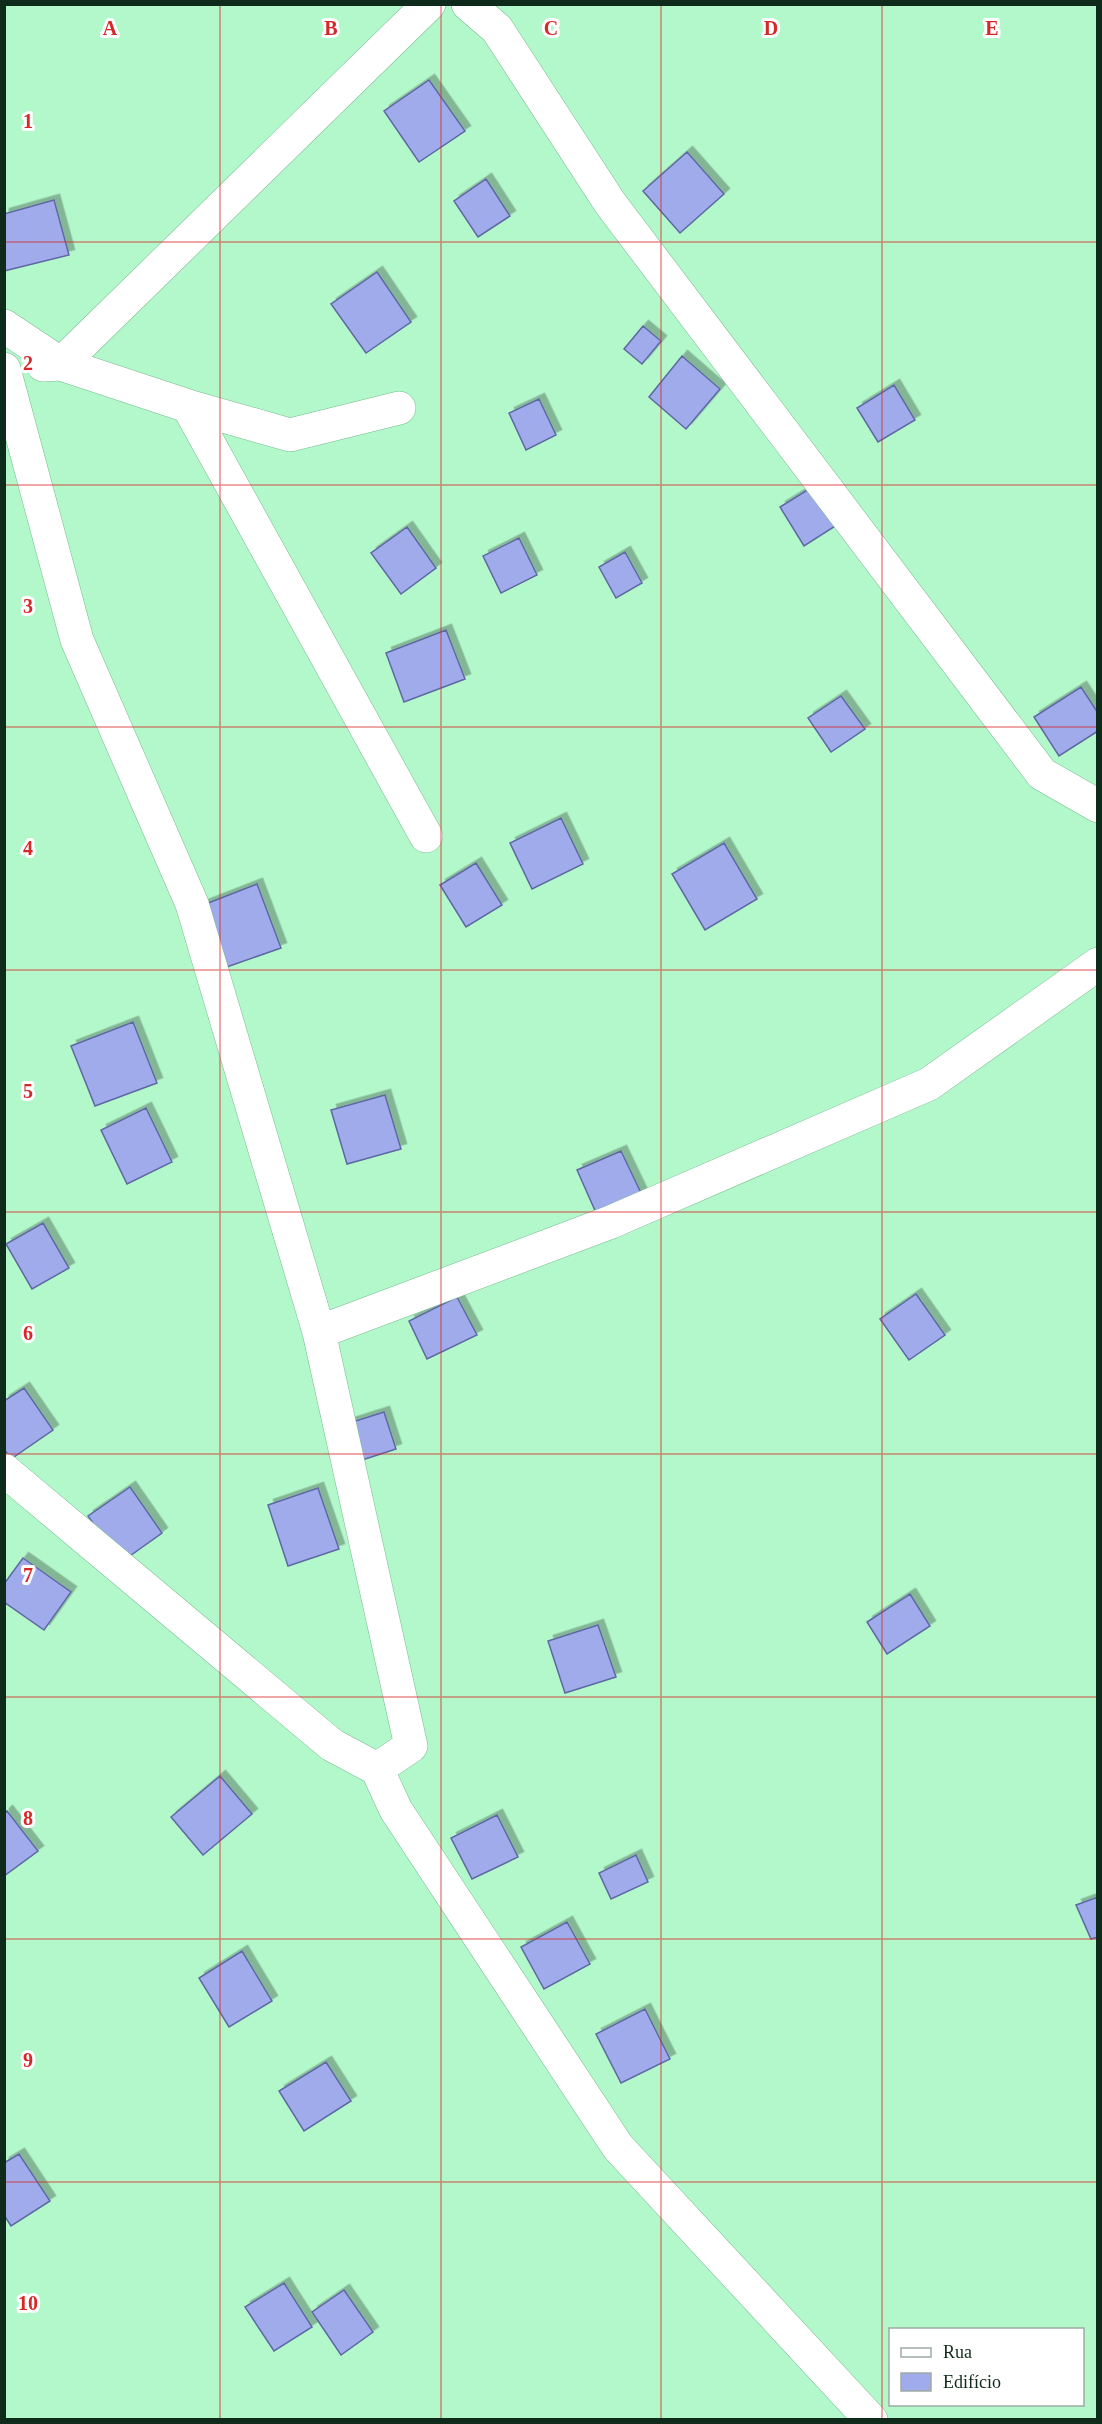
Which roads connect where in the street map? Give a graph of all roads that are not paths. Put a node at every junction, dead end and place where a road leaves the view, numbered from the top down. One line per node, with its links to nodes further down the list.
1 (429, 4): 4 (street)
2 (468, 4): 8 (street)
3 (4, 326): 4 (street)
4 (61, 364): 5 (street); 6 (street)
5 (4, 368): 11 (street)
6 (188, 406): 7 (street); 9 (street)
7 (399, 408)
8 (1098, 806)
9 (426, 836)
10 (1098, 964): 11 (street)
11 (319, 1332): 13 (street)
12 (4, 1470): 13 (street)
13 (377, 1769): 14 (street)
14 (871, 2420)

